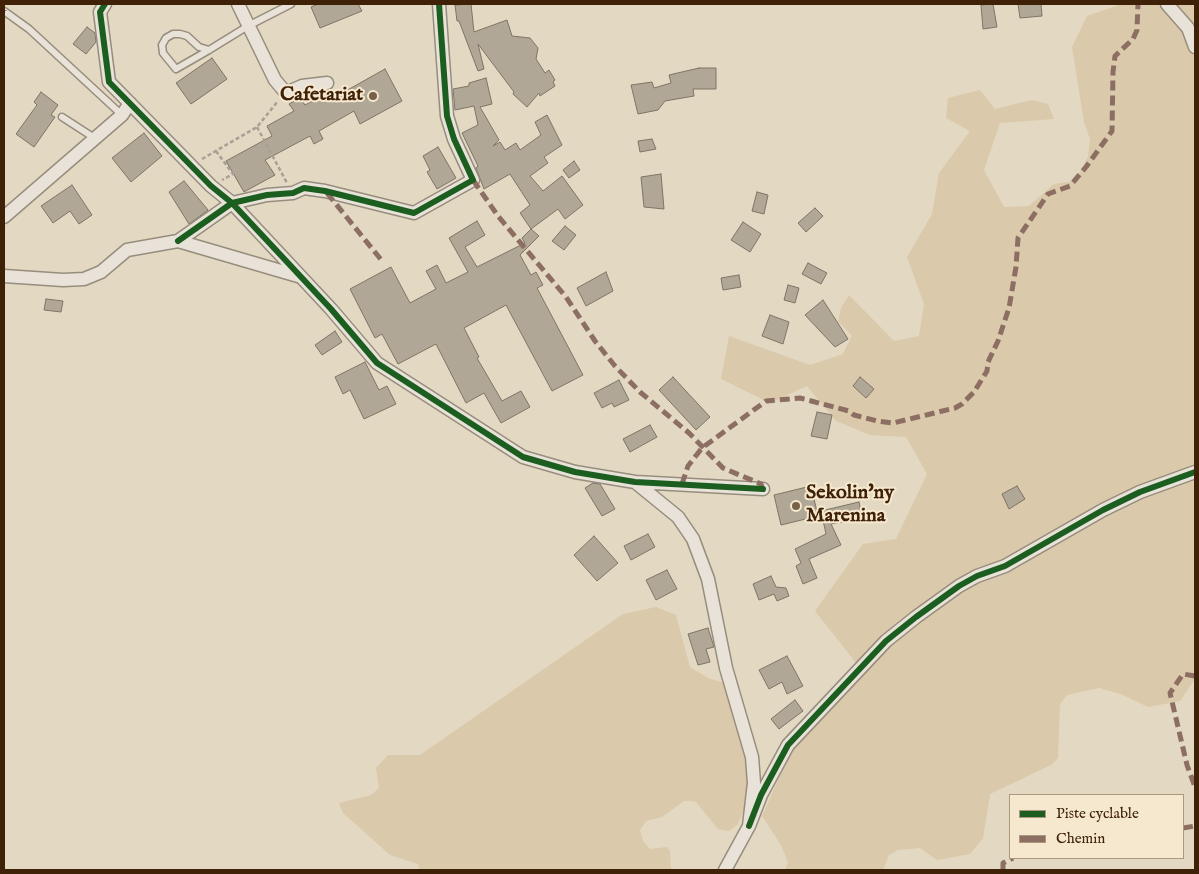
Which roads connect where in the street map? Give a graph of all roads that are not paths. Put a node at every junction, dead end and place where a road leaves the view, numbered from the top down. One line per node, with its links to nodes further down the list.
1 (105, 4): 11 (street)
2 (238, 4): 7 (street)
3 (291, 4): 7 (lane)
4 (439, 4): 15 (street)
5 (1167, 4): 8 (street)
6 (4, 11): 12 (lane)
7 (248, 26): 9 (lane); 10 (street)
8 (1195, 48)
9 (209, 50): 9 (lane)
10 (327, 83)
11 (130, 103): 12 (street); 15 (street)
12 (122, 115): 14 (street)
13 (62, 117): 14 (lane)
14 (96, 139): 16 (street)
15 (232, 203): 17 (street); 19 (street)
16 (4, 217)
17 (178, 241): 18 (street); 19 (street)
18 (4, 276)
19 (300, 277): 21 (street)
20 (1195, 472): 23 (street)
21 (634, 482): 22 (street); 23 (street)
22 (763, 489)
23 (749, 826): 24 (street)
24 (726, 870)

